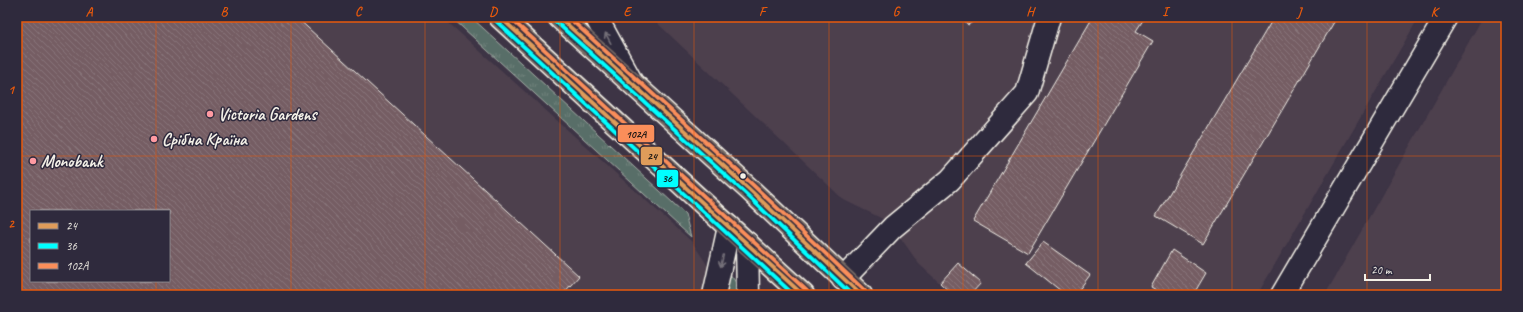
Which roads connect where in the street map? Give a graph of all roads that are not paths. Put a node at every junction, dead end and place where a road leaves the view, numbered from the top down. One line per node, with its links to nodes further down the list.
1 (500, 17): 7 (main road)
2 (559, 17): 6 (main road)
3 (596, 17): 6 (lane, one-way to 3)
4 (1049, 17): 9 (lane)
5 (1446, 17): 14 (lane)
6 (632, 84): 9 (main road)
7 (729, 227): 8 (main road); 10 (lane, one-way to 10)
8 (747, 243): 11 (lane); 12 (main road)
9 (844, 278): 13 (main road)
10 (714, 295)
11 (748, 295)
12 (803, 295)
13 (861, 295)
14 (1282, 295)

